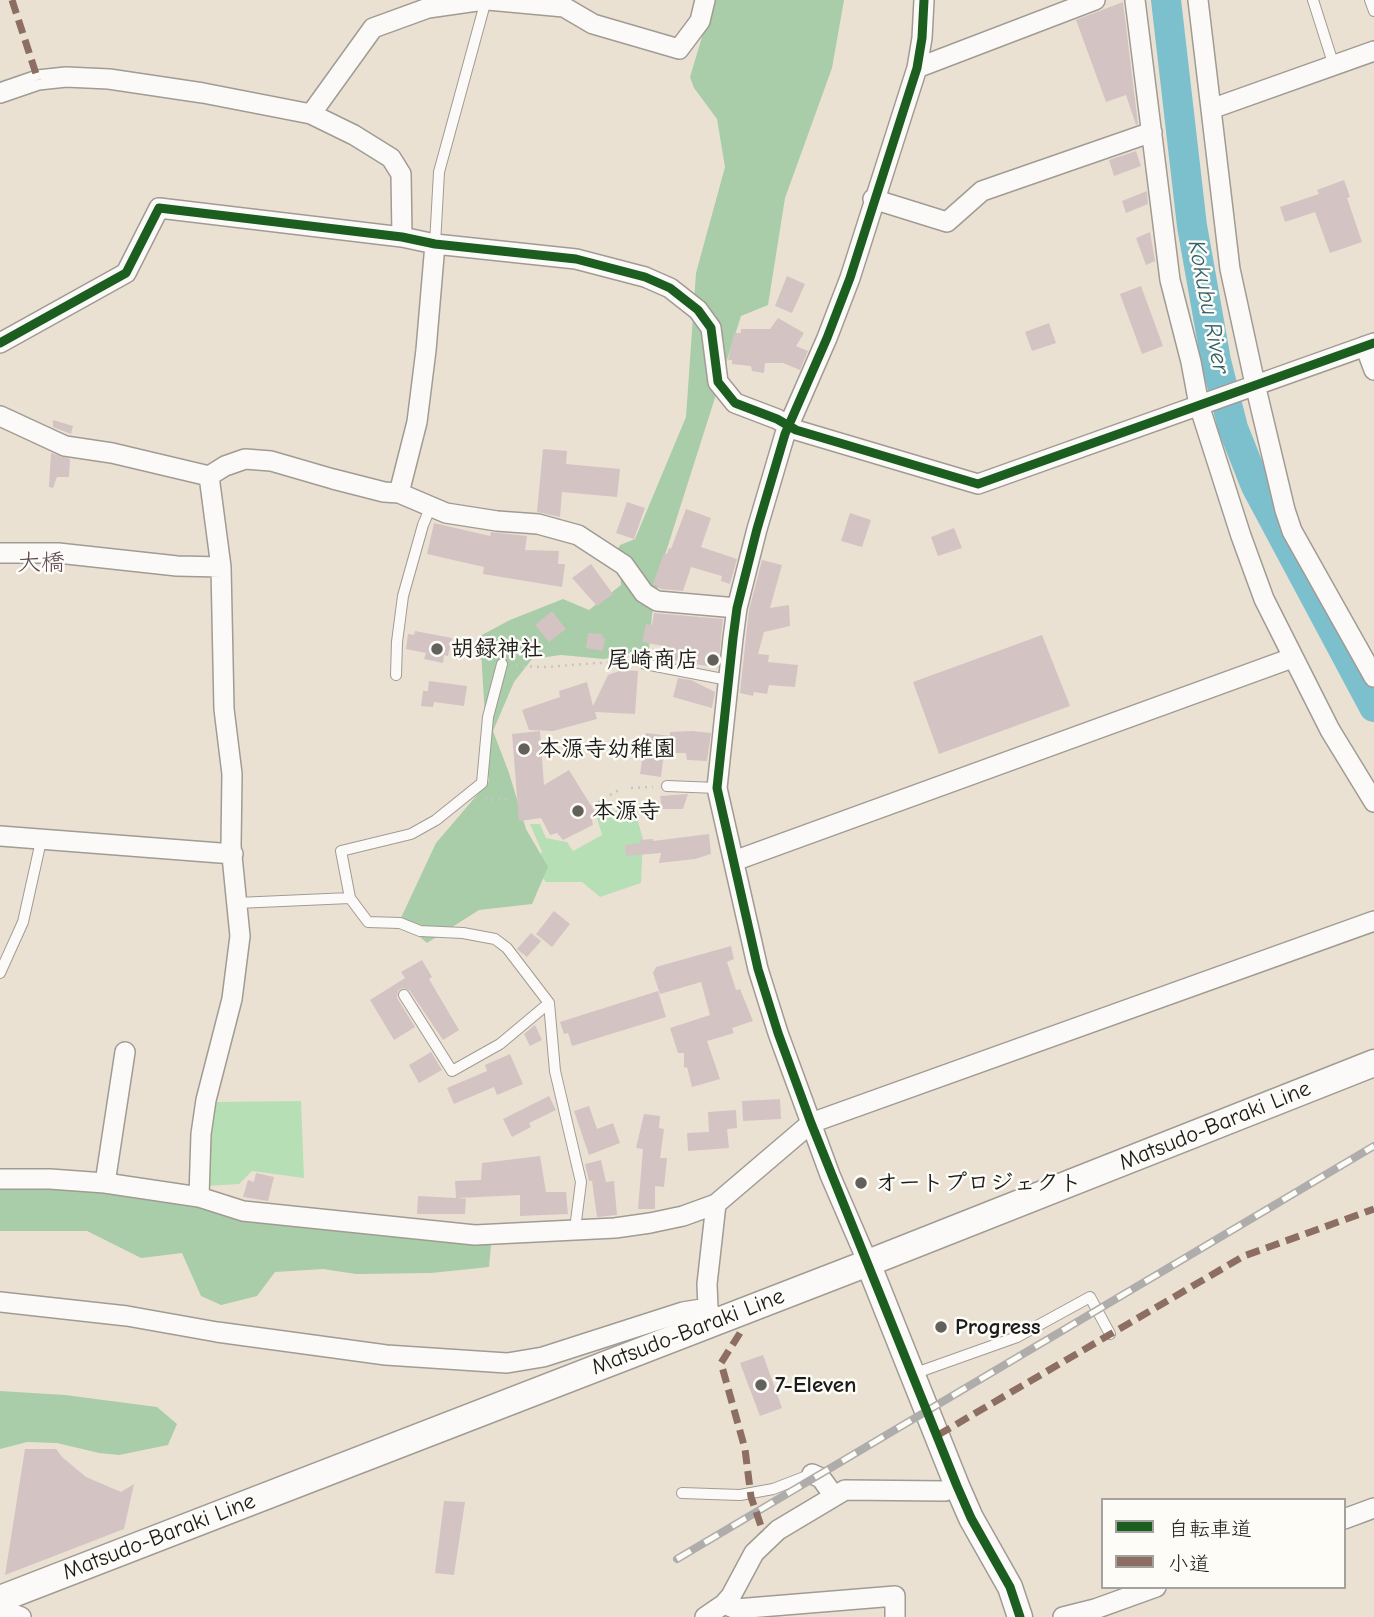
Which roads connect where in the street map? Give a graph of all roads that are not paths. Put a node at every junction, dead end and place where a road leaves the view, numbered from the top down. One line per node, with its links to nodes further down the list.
1 (486, 0): 2 (street); 15 (street); 19 (lane)
2 (705, 0)
3 (924, 0): 12 (street)
4 (1095, 0): 12 (street)
5 (1135, 0): 16 (street)
6 (1198, 0): 14 (street)
7 (1313, 0): 11 (lane)
8 (1370, 0): 9 (lane)
9 (1374, 11)
10 (1374, 51): 11 (street)
11 (1334, 66): 14 (street)
12 (917, 68): 17 (street)
13 (0, 93): 15 (street)
14 (1211, 109): 23 (street)
15 (311, 114): 18 (street)
16 (1152, 132): 17 (street); 24 (street)
17 (873, 199): 26 (street)
18 (402, 237): 19 (street); 20 (street)
19 (435, 244): 26 (street); 28 (street)
20 (0, 343)
21 (1370, 344): 22 (street); 23 (street)
22 (1374, 370)
23 (1249, 387): 24 (street); 37 (street)
24 (1204, 403): 26 (street); 33 (street)
25 (0, 416): 27 (street)
26 (788, 427): 32 (street)
27 (209, 476): 28 (street); 31 (street)
28 (399, 493): 29 (street)
29 (431, 506): 32 (street); 36 (lane)
30 (0, 553): 31 (street)
31 (221, 568): 44 (street)
32 (737, 608): 38 (street)
33 (1293, 658): 41 (street); 45 (street)
34 (502, 664): 46 (lane)
35 (645, 664): 38 (lane)
36 (396, 675)
37 (1374, 677)
38 (728, 680): 40 (street)
39 (667, 786): 40 (lane)
40 (717, 788): 45 (street)
41 (1374, 802)
42 (0, 836): 43 (street)
43 (41, 841): 44 (street); 49 (lane)
44 (233, 854): 47 (street)
45 (734, 861): 54 (street)
46 (350, 898): 47 (lane); 51 (lane)
47 (237, 903): 57 (street)
48 (1374, 920): 54 (street)
49 (0, 973)
50 (404, 995): 51 (lane)
51 (549, 1003): 59 (lane)
52 (124, 1052): 56 (street)
53 (1374, 1063): 60 (main road, Matsudo-Baraki Line)
54 (811, 1123): 58 (street); 60 (street)
55 (0, 1179): 56 (street)
56 (105, 1183): 57 (street)
57 (199, 1197): 59 (street)
58 (716, 1204): 59 (street); 62 (street)
59 (575, 1228)
60 (868, 1263): 62 (main road, Matsudo-Baraki Line); 64 (street)
61 (0, 1302): 62 (street)
62 (711, 1315): 72 (main road, Matsudo-Baraki Line)
63 (1110, 1334): 64 (lane)
64 (913, 1374): 66 (street)
65 (812, 1475): 67 (lane); 68 (street)
66 (957, 1486): 68 (street); 78 (street)
67 (682, 1493)
68 (834, 1496): 73 (street)
69 (1374, 1508): 70 (street)
70 (1346, 1518)
71 (1150, 1589): 79 (street)
72 (0, 1599)
73 (724, 1604): 76 (street); 77 (street)
74 (0, 1609): 75 (street)
75 (21, 1617)
76 (705, 1617)
77 (894, 1617)
78 (1020, 1617)
79 (1063, 1617)

